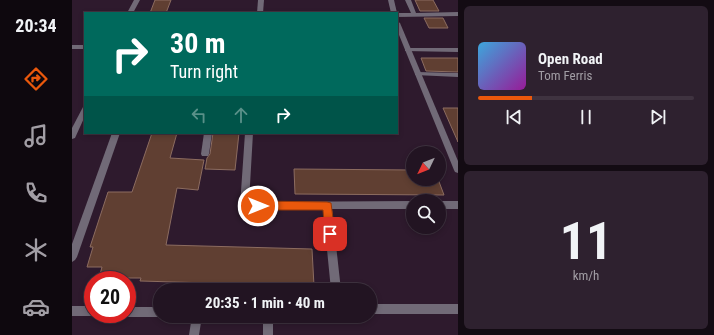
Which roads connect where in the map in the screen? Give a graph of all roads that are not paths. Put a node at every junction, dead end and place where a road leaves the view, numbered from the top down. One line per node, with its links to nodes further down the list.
1 (137, 0): 5 (street)
2 (261, 0): 6 (street)
3 (391, 0): 7 (street)
4 (408, 0): 8 (street)
5 (131, 12)
6 (260, 12)
7 (394, 12)
8 (414, 14): 9 (street); 10 (street)
9 (458, 14)
10 (398, 15)
11 (398, 26): 14 (street)
12 (72, 47): 13 (street)
13 (84, 47)
14 (407, 50): 15 (street); 16 (street)
15 (458, 50)
16 (417, 74): 17 (street); 24 (street)
17 (458, 75)
18 (84, 111): 22 (street)
19 (116, 134): 29 (street)
20 (208, 134): 23 (street)
21 (249, 134): 28 (street)
22 (72, 136)
23 (205, 154)
24 (458, 170)
25 (406, 205): 28 (street)
26 (446, 205): 27 (street)
27 (458, 205)
28 (327, 206): 30 (street)
29 (72, 257)
30 (335, 283)
31 (377, 309): 32 (street)
32 (458, 309)
33 (72, 311): 34 (street)
34 (84, 311)
35 (136, 312): 36 (street)
36 (153, 312)
37 (196, 323): 39 (street)
38 (268, 323): 40 (street)
39 (194, 335)
40 (268, 335)

